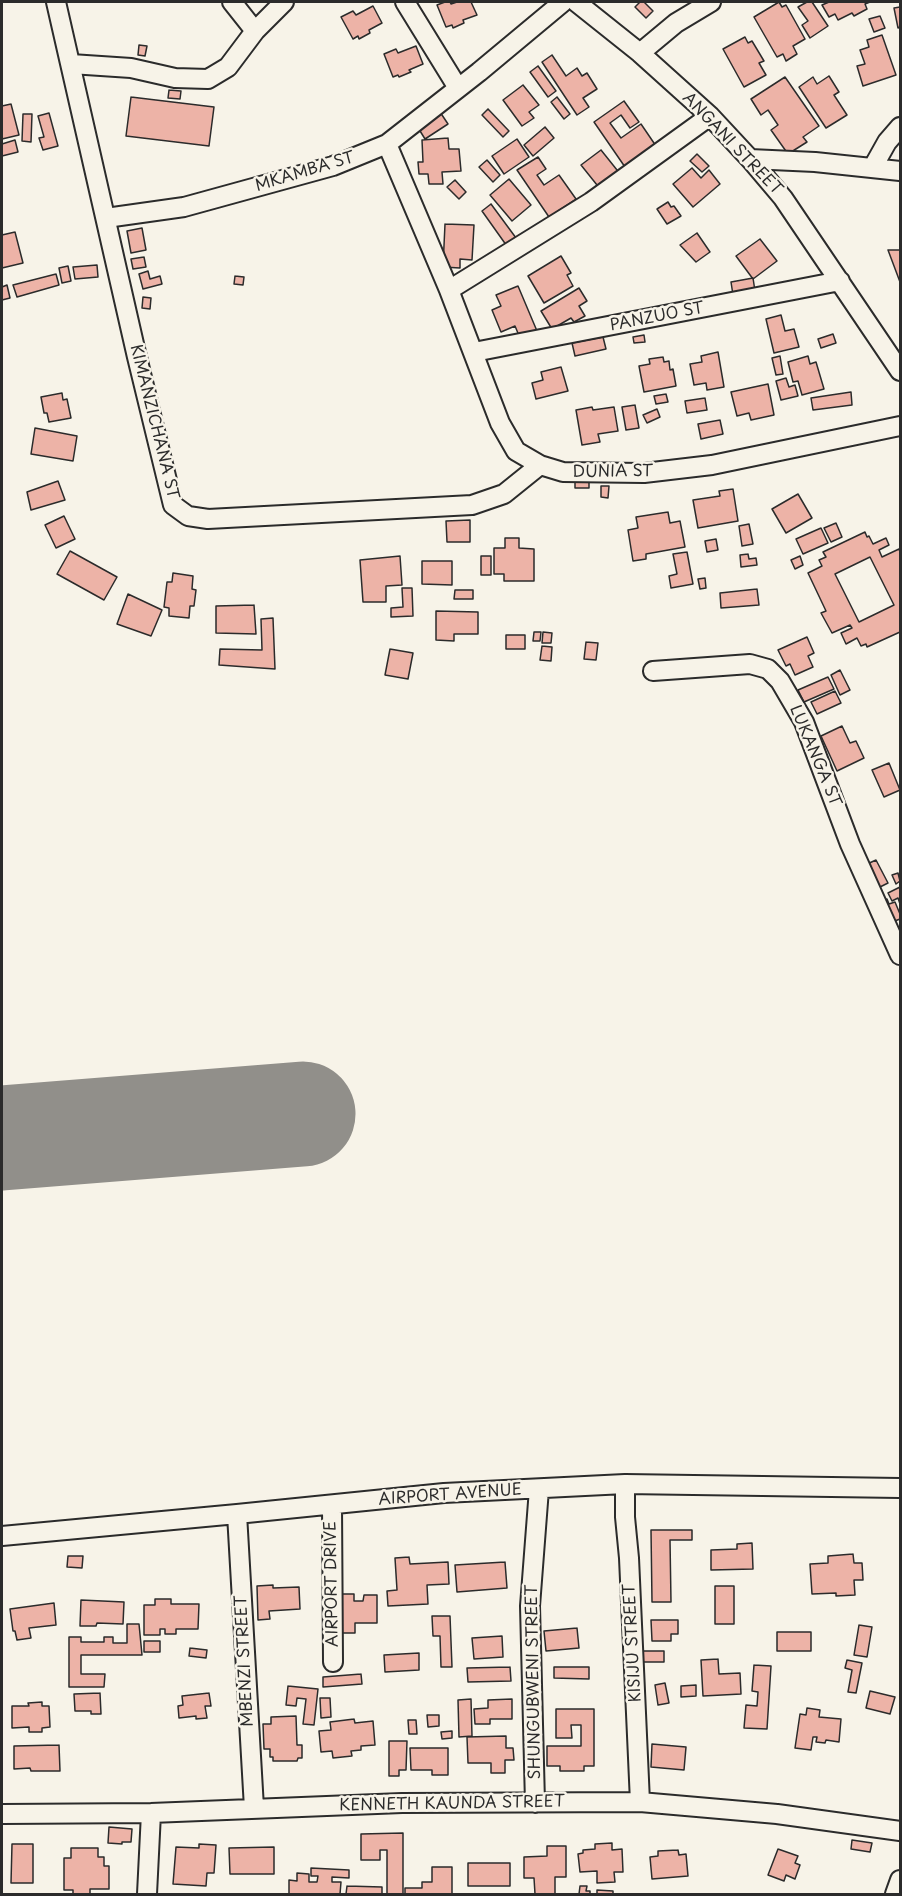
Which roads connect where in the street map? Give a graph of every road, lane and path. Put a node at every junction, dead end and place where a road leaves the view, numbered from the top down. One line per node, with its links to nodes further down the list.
1 (56, 2): 10 (street, KIMANZICHANA ST)
2 (232, 2): 8 (street)
3 (284, 2): 8 (street)
4 (405, 2): 11 (street)
5 (563, 2): 11 (street, MKAMBA ST)
6 (576, 2): 9 (street, ANGANI STREET)
7 (711, 2): 9 (street)
8 (255, 31): 10 (street)
9 (639, 53): 12 (street, ANGANI STREET)
10 (71, 64): 18 (street, KIMANZICHANA ST)
11 (458, 88): 14 (street, MKAMBA ST)
12 (710, 116): 15 (street, ANGANI STREET); 20 (street)
13 (900, 127): 16 (street)
14 (387, 144): 18 (street, MKAMBA ST); 20 (street, DUNIA ST)
15 (750, 159): 16 (street); 19 (street, ANGANI STREET)
16 (873, 167): 17 (street)
17 (900, 171)
18 (106, 218): 24 (street, KIMANZICHANA ST)
19 (840, 281): 21 (street, PANZUO ST); 22 (street, ANGANI STREET)
20 (449, 290): 21 (street, DUNIA ST)
21 (474, 352): 24 (street, DUNIA ST)
22 (900, 371)
23 (900, 426): 24 (street, DUNIA ST)
24 (540, 465)
25 (653, 671): 26 (street, LUKANGA ST)
26 (900, 955)
27 (625, 1484): 28 (street, AIRPORT AVENUE); 29 (street, AIRPORT AVENUE); 34 (street, KISIJU STREET)
28 (900, 1488)
29 (539, 1489): 30 (street, AIRPORT AVENUE); 35 (street, SHUNGUBWENI STREET)
30 (332, 1505): 31 (street, AIRPORT AVENUE); 33 (street, AIRPORT DRIVE)
31 (237, 1514): 32 (street, AIRPORT AVENUE); 36 (street, MBENZI STREET)
32 (2, 1536)
33 (333, 1662)
34 (640, 1802): 35 (street, KENNETH KAUNDA STREET); 39 (street, KENNETH KAUNDA STREET)
35 (536, 1803): 36 (street, KENNETH KAUNDA STREET)
36 (254, 1809): 38 (street, KENNETH KAUNDA STREET)
37 (2, 1814): 38 (street, KENNETH KAUNDA STREET)
38 (151, 1814): 41 (street)
39 (900, 1831)
40 (900, 1880): 42 (street)
41 (147, 1894)
42 (895, 1894)

